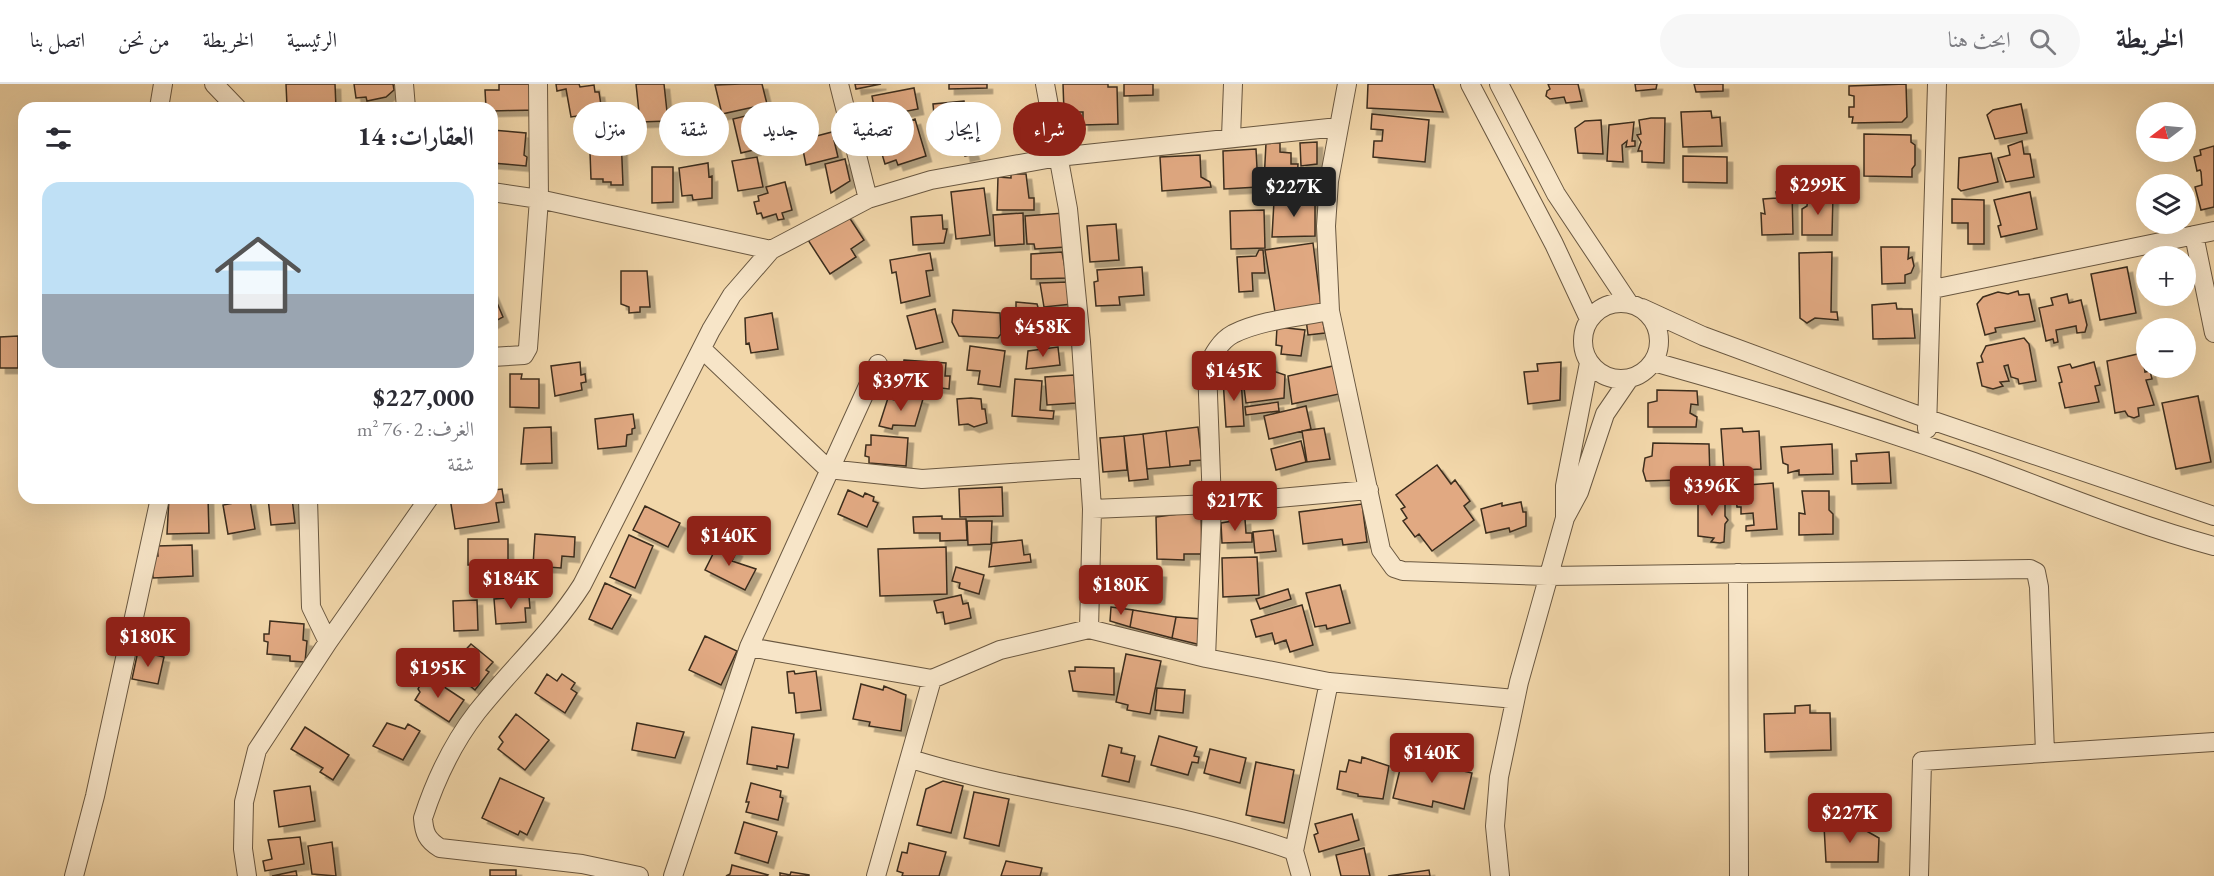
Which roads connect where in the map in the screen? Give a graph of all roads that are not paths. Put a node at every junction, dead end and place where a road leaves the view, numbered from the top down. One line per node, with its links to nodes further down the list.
1 (163, 84): 12 (street)
2 (214, 84): 13 (street)
3 (404, 84): 14 (street)
4 (538, 84): 19 (street)
5 (839, 84): 20 (street)
6 (1045, 84): 17 (street)
7 (1233, 84): 16 (street)
8 (1347, 84): 15 (street)
9 (1470, 84): 27 (street)
10 (1499, 84): 25 (street)
11 (1937, 84): 24 (street)
12 (160, 102)
13 (231, 102)
14 (406, 102)
15 (1338, 127): 16 (street); 26 (street)
16 (1231, 137): 17 (street)
17 (1058, 157): 20 (street); 37 (street)
18 (498, 193): 19 (street)
19 (539, 199): 23 (street); 30 (street)
20 (868, 200): 23 (street)
21 (2214, 231): 22 (street)
22 (2194, 235): 24 (street); 28 (street)
23 (771, 250): 29 (street)
24 (1933, 289): 35 (street)
25 (1635, 305): 27 (street); 31 (street); 35 (street)
26 (1330, 311): 39 (street); 43 (street)
27 (1589, 319): 32 (street)
28 (2214, 333)
29 (702, 348): 38 (street); 63 (street)
30 (498, 357)
31 (1654, 362): 34 (street); 36 (street)
32 (1589, 363): 34 (street); 46 (street)
33 (878, 364): 38 (street)
34 (1629, 379): 46 (street)
35 (1928, 419): 36 (street); 45 (street)
36 (1926, 446): 47 (street)
37 (1088, 468): 38 (street); 44 (street)
38 (828, 469): 52 (street)
39 (1369, 490): 43 (street); 49 (street)
40 (159, 504): 61 (street)
41 (308, 504): 51 (street)
42 (425, 504): 51 (street)
43 (1212, 504): 44 (street); 53 (street)
44 (1092, 509): 50 (street)
45 (2214, 516)
46 (1565, 518): 49 (street)
47 (2214, 546)
48 (1737, 573): 49 (street); 58 (street); 68 (street)
49 (1548, 576): 56 (street)
50 (1089, 629): 53 (street); 54 (street)
51 (328, 642): 62 (street)
52 (749, 647): 54 (street); 64 (street)
53 (1206, 658): 55 (street)
54 (932, 679): 59 (street)
55 (1329, 682): 56 (street); 60 (street)
56 (1515, 699): 67 (street)
57 (2214, 742): 58 (street)
58 (2046, 753): 69 (street)
59 (911, 759): 60 (street); 65 (street)
60 (1294, 851): 66 (street)
61 (74, 876)
62 (247, 876)
63 (639, 876)
64 (673, 876)
65 (876, 876)
66 (1301, 876)
67 (1500, 876)
68 (1739, 876)
69 (1918, 876)

